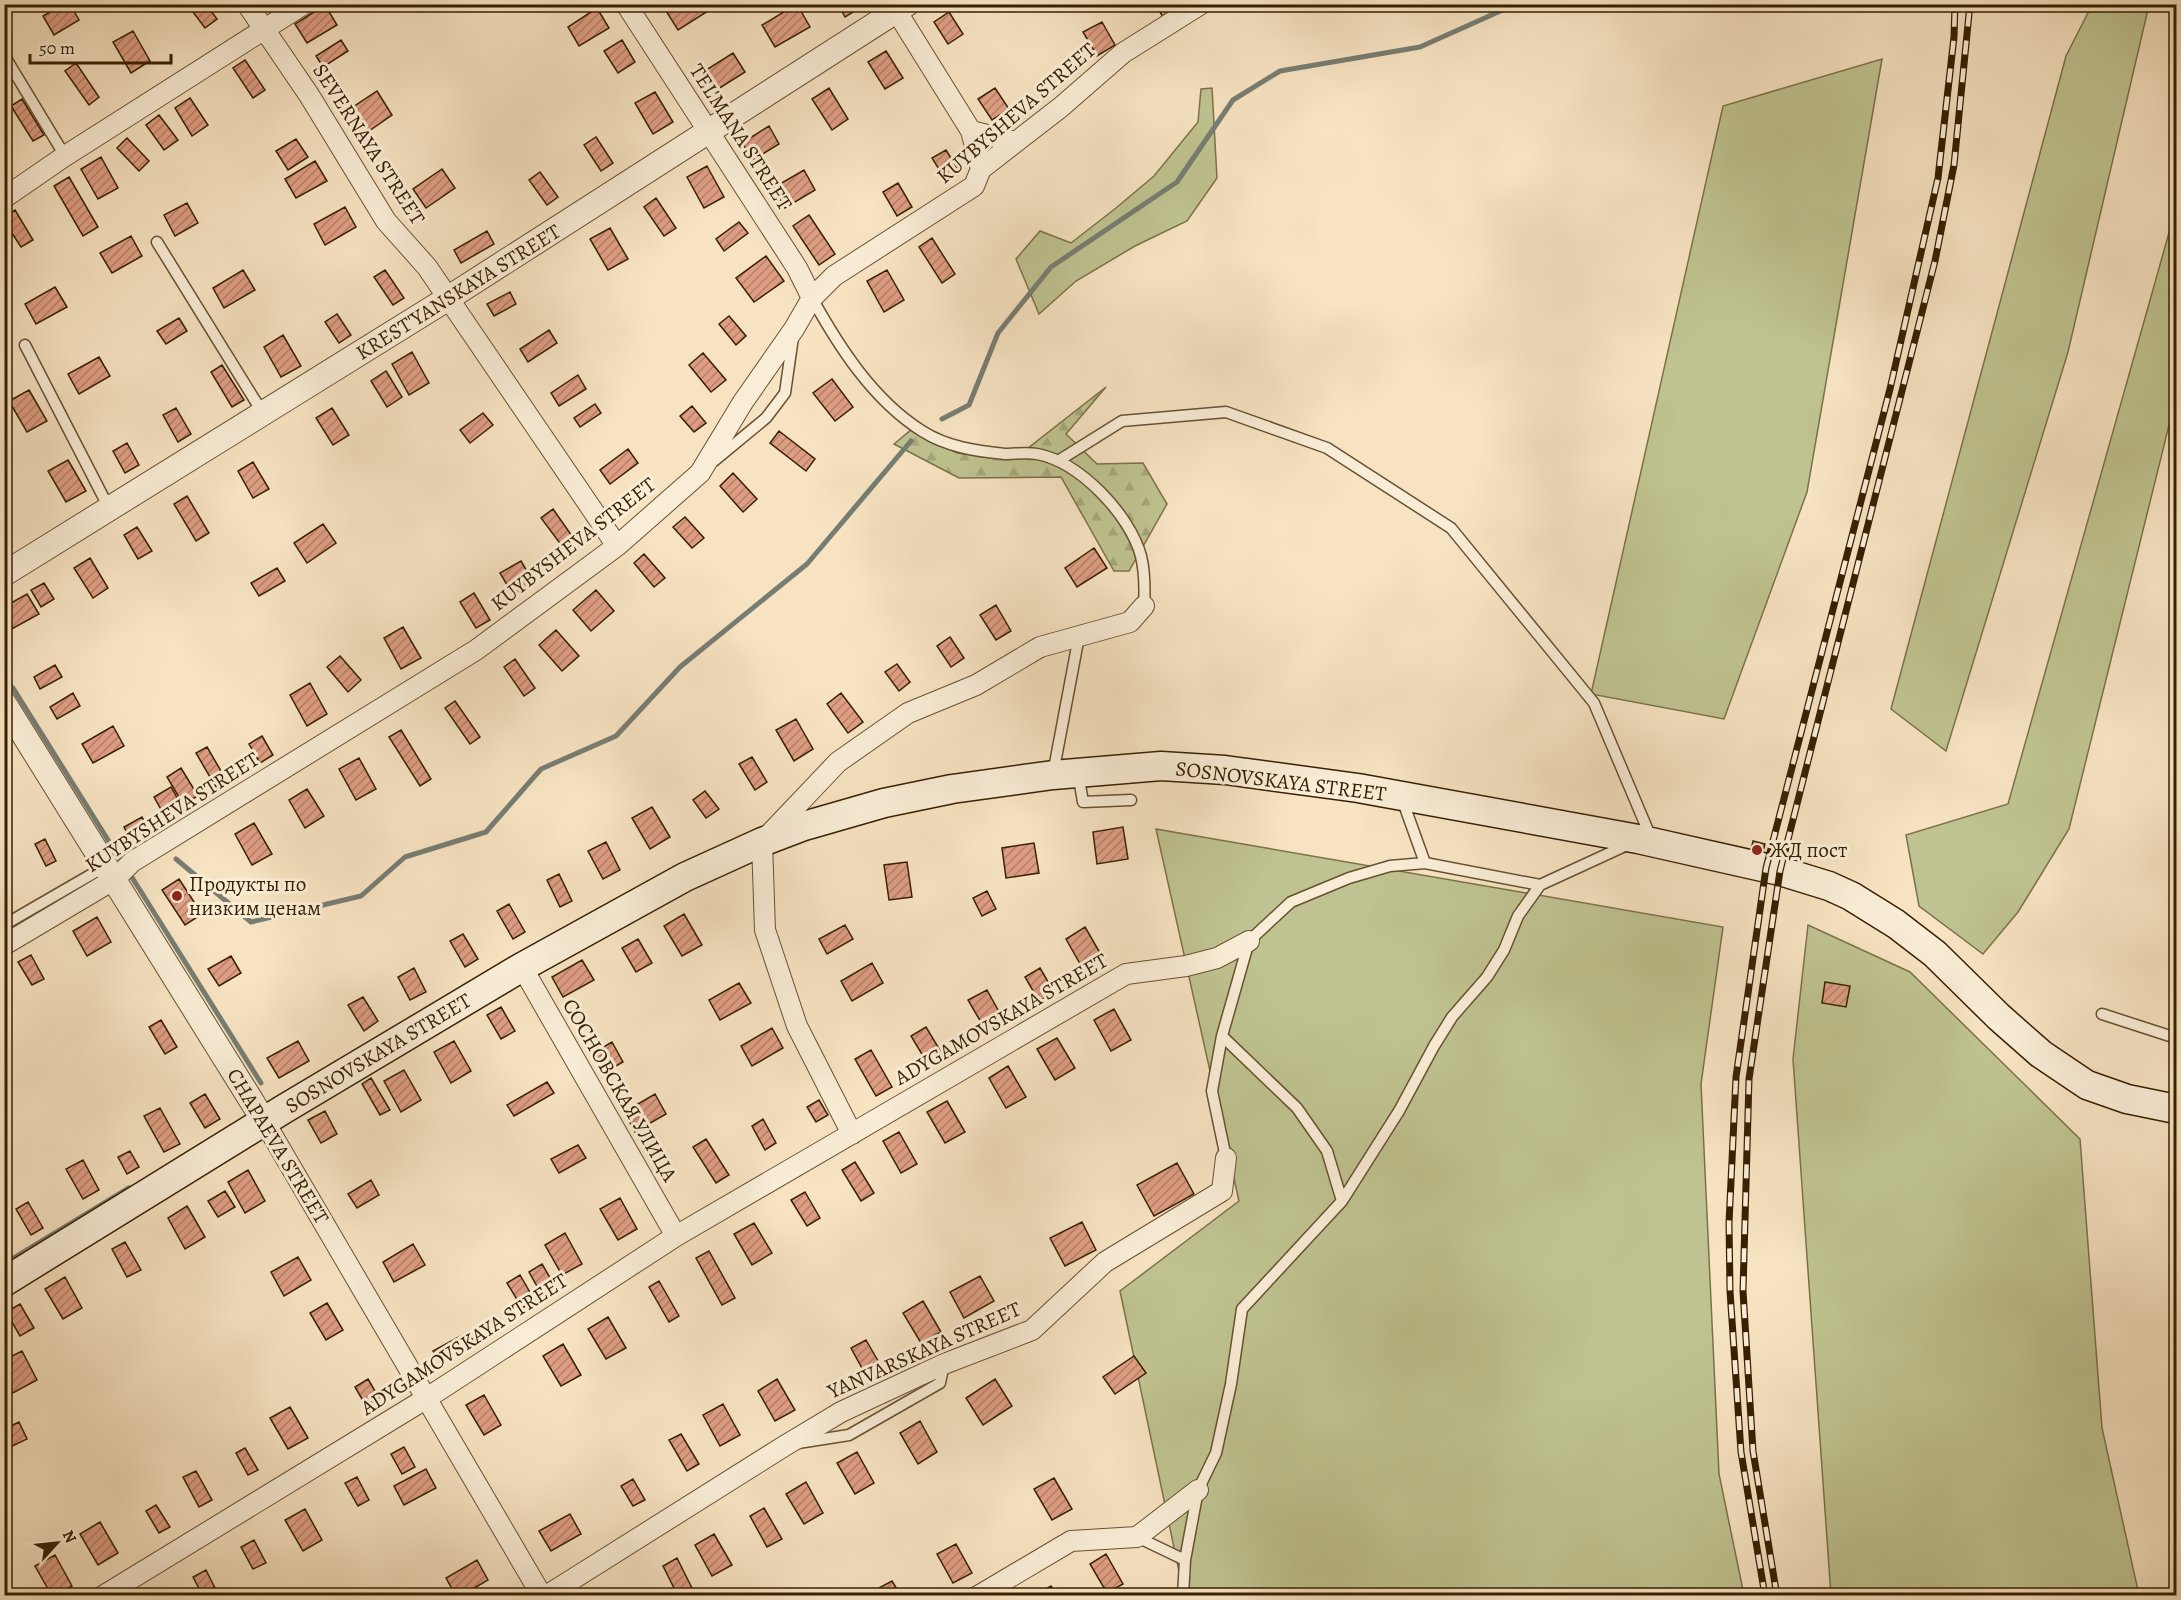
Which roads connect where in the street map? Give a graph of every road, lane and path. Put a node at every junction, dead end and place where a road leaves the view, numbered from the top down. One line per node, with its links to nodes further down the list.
1 (247, 4): 6 (street, SEVERNAYA STREET)
2 (304, 4): 6 (street)
3 (626, 4): 9 (street, TEL'MANA STREET)
4 (1201, 4): 10 (street, KUYBYSHEVA STREET)
5 (898, 7): 8 (street); 9 (street, KREST'YANSKAYA STREET)
6 (264, 31): 11 (street); 16 (street, SEVERNAYA STREET)
7 (4, 54): 11 (lane)
8 (971, 131): 10 (street); 12 (street)
9 (709, 133): 15 (street, TEL'MANA STREET); 16 (street, KREST'YANSKAYA STREET)
10 (1016, 142): 12 (street, KUYBYSHEVA STREET)
11 (65, 156): 13 (street)
12 (981, 169): 15 (street, KUYBYSHEVA STREET)
13 (4, 198)
14 (158, 242): 19 (lane)
15 (812, 298): 17 (street, KUYBYSHEVA STREET); 20 (lane)
16 (447, 300): 19 (street, KREST'YANSKAYA STREET); 23 (street, SEVERNAYA STREET)
17 (794, 329): 21 (street, KUYBYSHEVA STREET); 21 (lane)
18 (25, 345): 22 (lane)
19 (264, 415): 22 (street, KREST'YANSKAYA STREET)
20 (1058, 461): 27 (lane); 33 (lane)
21 (700, 473): 24 (street, KUYBYSHEVA STREET)
22 (110, 510): 26 (street, KREST'YANSKAYA STREET)
23 (595, 514): 24 (street); 25 (street, SEVERNAYA STREET)
24 (638, 528): 25 (street, KUYBYSHEVA STREET)
25 (617, 546): 36 (street, KUYBYSHEVA STREET)
26 (4, 574)
27 (1144, 606): 28 (street, SOSNOVSKAYA STREET)
28 (1079, 636): 30 (lane); 34 (street, SOSNOVSKAYA STREET)
29 (4, 703): 36 (street, CHAPAEVA STREET)
30 (1065, 774): 31 (main road, SOSNOVSKAYA STREET); 32 (lane); 34 (main road, SOSNOVSKAYA STREET)
31 (1400, 796): 33 (main road, SOSNOVSKAYA STREET); 35 (lane)
32 (1131, 800)
33 (1646, 841): 37 (lane); 45 (main road, SOSNOVSKAYA STREET)
34 (762, 842): 41 (main road, SOSNOVSKAYA STREET); 47 (street)
35 (1425, 863): 37 (lane); 39 (lane)
36 (110, 873): 38 (lane); 40 (street, KUYBYSHEVA STREET); 46 (street, CHAPAEVA STREET)
37 (1540, 885): 49 (lane)
38 (4, 925)
39 (1249, 941): 43 (lane); 47 (street, ADYGAMOVSKAYA STREET)
40 (4, 945)
41 (522, 967): 46 (main road, SOSNOVSKAYA STREET); 50 (street, СОСНОВСКАЯ УЛИЦА)
42 (2102, 1014): 44 (lane)
43 (1222, 1036): 48 (lane); 49 (lane)
44 (2176, 1038)
45 (2176, 1109)
46 (264, 1121): 51 (main road, SOSNOVSKAYA STREET); 52 (street, CHAPAEVA STREET)
47 (852, 1134): 50 (street, ADYGAMOVSKAYA STREET)
48 (1226, 1158): 57 (street, YANVARSKAYA STREET)
49 (1342, 1201): 53 (lane)
50 (676, 1236): 52 (street, ADYGAMOVSKAYA STREET)
51 (4, 1282)
52 (427, 1398): 56 (street, ADYGAMOVSKAYA STREET); 57 (street, CHAPAEVA STREET)
53 (1197, 1490): 54 (street); 55 (lane)
54 (1137, 1537): 55 (lane); 58 (street)
55 (1185, 1560): 59 (lane)
56 (103, 1596)
57 (544, 1596)
58 (978, 1596)
59 (1183, 1596)

